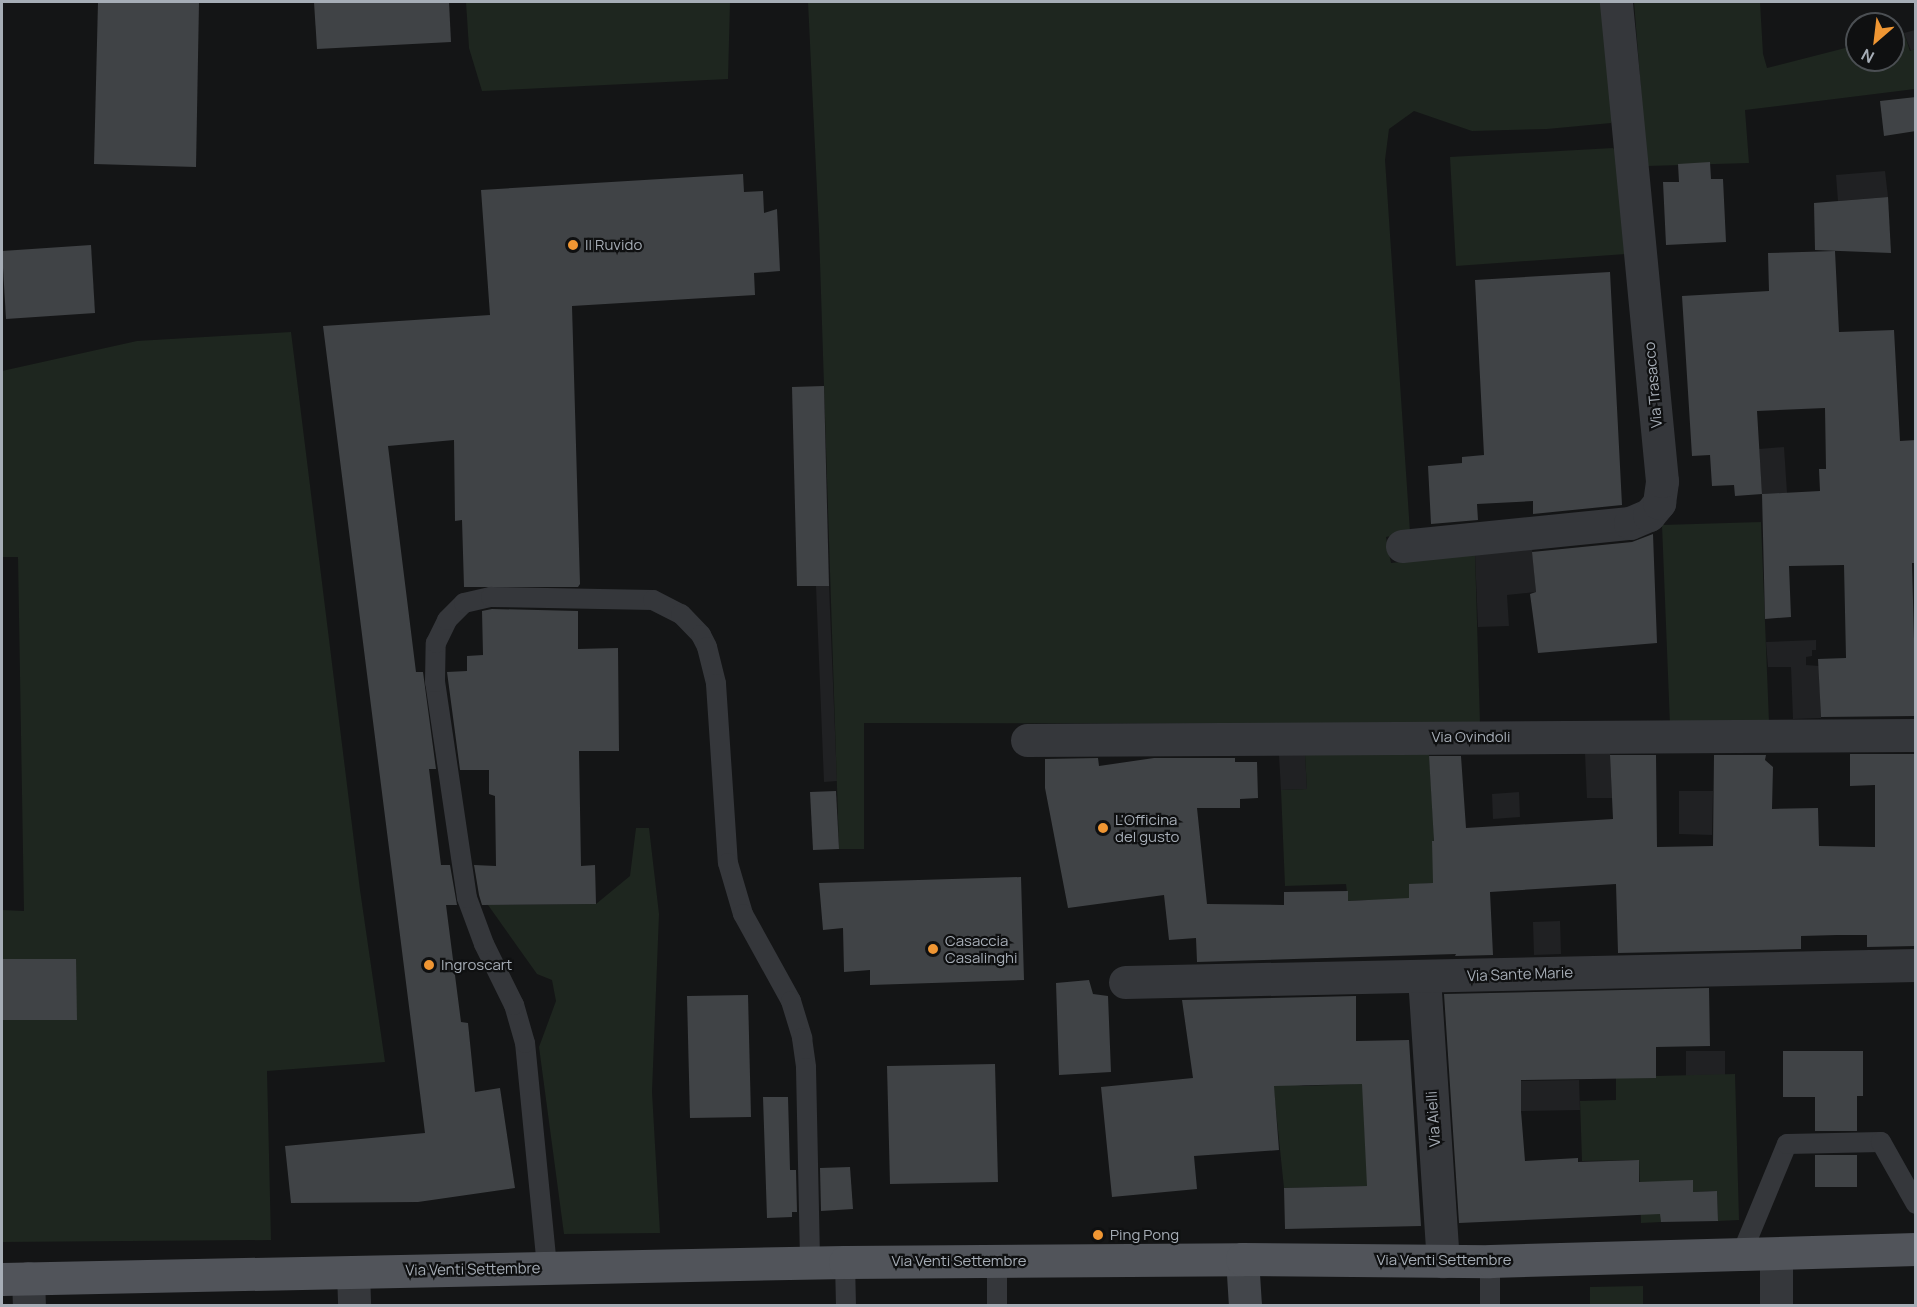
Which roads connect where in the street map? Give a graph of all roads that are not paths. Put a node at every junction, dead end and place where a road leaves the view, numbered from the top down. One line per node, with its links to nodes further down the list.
1 (1616, 2): 2 (street, Via Trasacco)
2 (1402, 546)
3 (1916, 735): 4 (street, Via Ovindoli)
4 (1027, 740)
5 (1916, 965): 6 (street, Via Sante Marie)
6 (1424, 977): 7 (street, Via Sante Marie); 14 (street, Via Aielli)
7 (1125, 982)
8 (1916, 1204): 11 (lane)
9 (1916, 1249): 10 (main road, Via Venti Settembre)
10 (1776, 1254): 11 (main road, Via Venti Settembre); 26 (street)
11 (1741, 1255): 15 (main road, Via Venti Settembre)
12 (1242, 1259): 13 (main road, Via Venti Settembre); 14 (main road, Via Venti Settembre); 24 (main road)
13 (997, 1261): 16 (main road, Via Venti Settembre); 23 (lane)
14 (1443, 1261): 15 (main road, Via Venti Settembre)
15 (1490, 1261): 25 (lane)
16 (844, 1262): 17 (main road, Via Venti Settembre); 22 (lane)
17 (810, 1263): 18 (main road, Via Venti Settembre); 18 (lane)
18 (547, 1267): 19 (main road, Via Venti Settembre)
19 (353, 1272): 20 (main road, Via Venti Settembre); 21 (street)
20 (19, 1287)
21 (354, 1305)
22 (846, 1305)
23 (997, 1305)
24 (1245, 1305)
25 (1490, 1305)
26 (1776, 1305)

